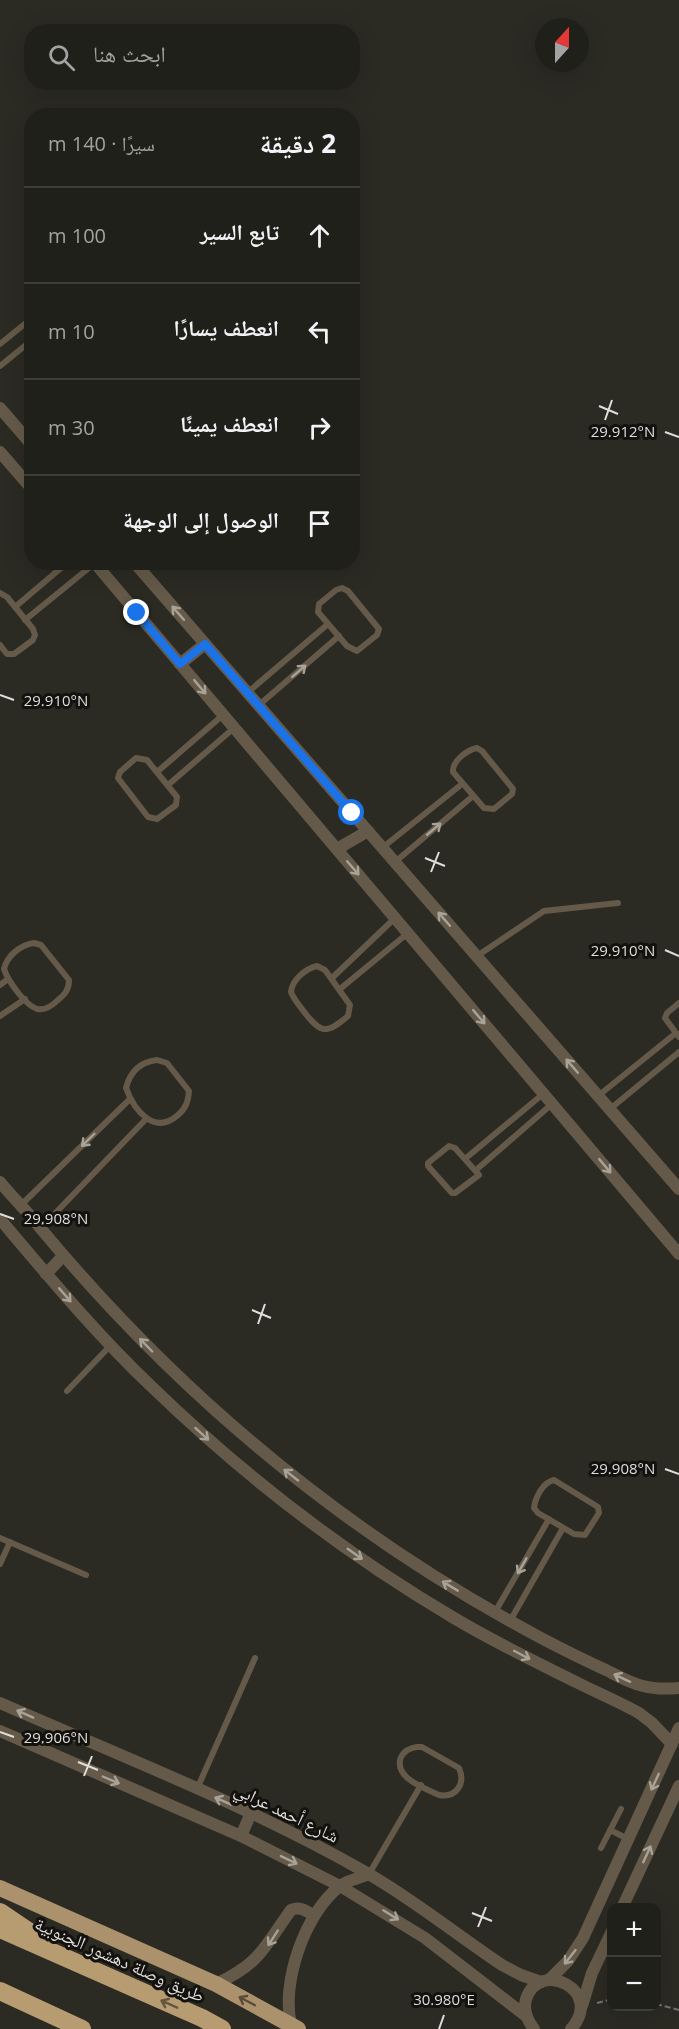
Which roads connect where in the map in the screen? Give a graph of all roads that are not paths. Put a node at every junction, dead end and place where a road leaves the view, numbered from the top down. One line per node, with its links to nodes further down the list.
1 (24, 324): 2 (lane)
2 (0, 344)
3 (24, 346): 4 (lane)
4 (0, 366)
5 (0, 408): 6 (street)
6 (24, 436)
7 (0, 452): 8 (street)
8 (24, 480)
9 (59, 570): 14 (lane)
10 (86, 570): 15 (lane)
11 (100, 570): 20 (street)
12 (141, 570): 18 (street, one-way to 12)
13 (0, 593): 14 (lane)
14 (15, 607): 15 (lane)
15 (25, 620): 19 (lane)
16 (328, 624): 17 (lane); 17 (lane); 21 (lane)
17 (339, 636): 22 (lane, one-way to 17)
18 (205, 644): 20 (street); 21 (street)
19 (0, 645)
20 (180, 664): 23 (street, one-way to 23)
21 (247, 693): 22 (street)
22 (258, 706): 29 (street)
23 (223, 715): 24 (street); 25 (lane)
24 (234, 728): 27 (lane); 31 (street)
25 (157, 772): 27 (lane); 27 (lane)
26 (462, 784): 28 (lane); 28 (lane); 30 (lane)
27 (168, 785)
28 (473, 796): 32 (lane, one-way to 28)
29 (368, 831): 30 (street); 31 (street)
30 (382, 848): 32 (street)
31 (338, 849): 34 (street, one-way to 34)
32 (394, 862): 36 (street, one-way to 32)
33 (618, 903): 36 (lane)
34 (396, 917): 35 (street); 37 (lane)
35 (408, 933): 40 (lane); 46 (street, one-way to 46)
36 (476, 956): 47 (street, one-way to 36)
37 (332, 978): 40 (lane); 40 (lane)
38 (8, 979): 39 (lane); 41 (lane); 41 (lane)
39 (0, 985)
40 (340, 989)
41 (25, 999): 43 (lane)
42 (679, 1003): 44 (lane)
43 (0, 1016)
44 (677, 1035): 47 (lane)
45 (679, 1052): 50 (lane)
46 (544, 1094): 49 (street); 52 (lane)
47 (598, 1096): 50 (street)
48 (130, 1099): 51 (lane); 51 (lane); 56 (lane, one-way to 56)
49 (552, 1104): 53 (lane); 59 (street, one-way to 59)
50 (610, 1110): 55 (street)
51 (146, 1119): 58 (lane)
52 (466, 1158): 53 (lane); 53 (lane)
53 (476, 1170)
54 (0, 1182): 56 (street)
55 (679, 1190)
56 (20, 1206): 58 (street)
57 (0, 1219): 61 (street)
58 (40, 1228): 60 (street)
59 (679, 1254)
60 (63, 1256): 61 (street); 70 (street, one-way to 60)
61 (46, 1274): 62 (street, one-way to 62)
62 (110, 1345): 63 (lane); 77 (street, one-way to 77)
63 (67, 1391)
64 (549, 1519): 65 (lane); 65 (lane); 70 (lane, one-way to 70)
65 (563, 1528): 71 (lane)
66 (0, 1538): 67 (lane)
67 (10, 1542): 68 (lane); 69 (lane)
68 (0, 1564)
69 (86, 1575)
70 (494, 1612): 71 (street)
71 (510, 1621): 73 (street, one-way to 71)
72 (255, 1658): 79 (lane)
73 (679, 1688)
74 (0, 1703): 79 (street, شارع أحمد عرابي, one-way to 74)
75 (679, 1728): 77 (street)
76 (0, 1731): 84 (street, one-way to 84)
77 (672, 1744): 85 (street, one-way to 85)
78 (421, 1785): 78 (lane); 87 (lane)
79 (197, 1789): 82 (street, شارع أحمد عرابي, one-way to 79)
80 (678, 1791): 90 (street, one-way to 80)
81 (621, 1809): 83 (lane)
82 (251, 1813): 84 (street); 87 (street, شارع أحمد عرابي)
83 (610, 1830): 85 (lane); 86 (lane)
84 (241, 1836): 88 (street, one-way to 88)
85 (628, 1839): 96 (street, one-way to 96)
86 (601, 1848)
87 (369, 1874): 88 (street); 96 (street, شارع أحمد عرابي)
88 (340, 1886): 92 (street); 100 (street, one-way to 100)
89 (0, 1888): 97 (highway)
90 (624, 1903)
91 (0, 1912): 95 (highway)
92 (313, 1915): 97 (street, one-way to 97); 101 (street)
93 (0, 1929): 95 (highway, طريق وصلة دهشور الجنوبية)
94 (607, 1942): 99 (street)
95 (70, 1960): 103 (highway, طريق وصلة دهشور الجنوبية, one-way to 95)
96 (545, 1981): 99 (street, شارع أحمد عرابي); 100 (street)
97 (216, 1984): 101 (highway, one-way to 97)
98 (0, 1991): 102 (highway)
99 (581, 2007): 105 (street)
100 (526, 2016): 104 (street)
101 (295, 2027)
102 (82, 2029)
103 (222, 2029)
104 (534, 2029)
105 (571, 2029)

